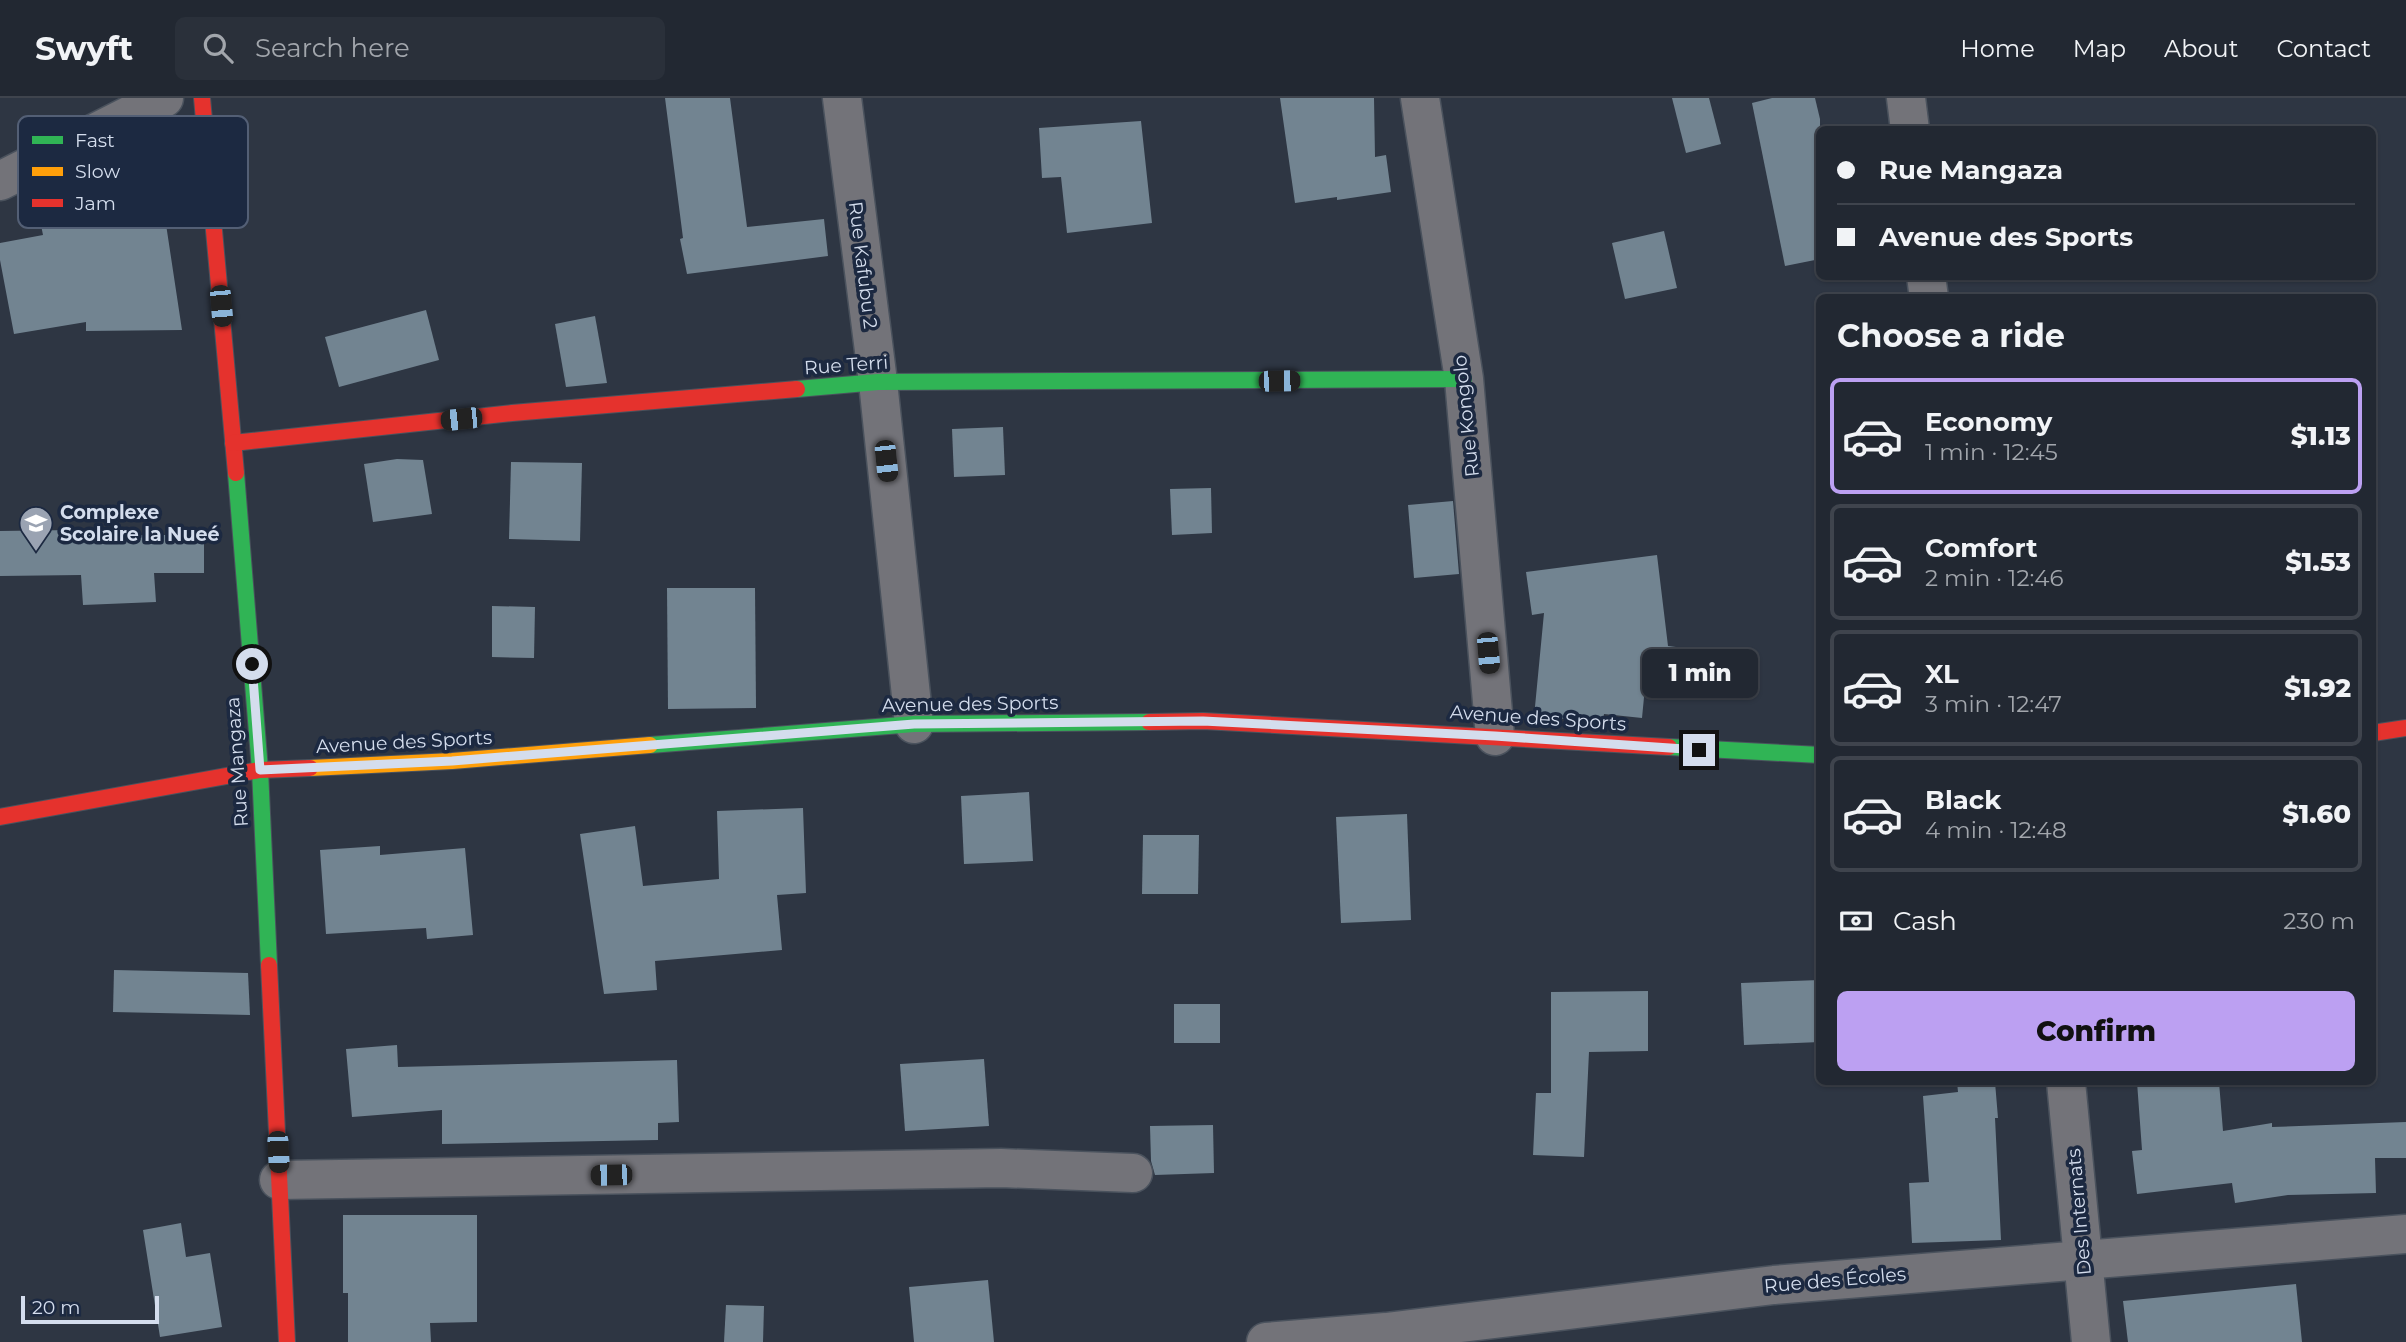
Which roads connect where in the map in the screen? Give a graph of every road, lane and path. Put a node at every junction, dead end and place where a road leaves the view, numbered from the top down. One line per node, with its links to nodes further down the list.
1 (164, 98): 6 (street)
2 (202, 98): 7 (street, Rue Mangaza)
3 (842, 98): 13 (street, Rue Kafubu 2)
4 (1420, 98): 12 (street, Rue Kongolo)
5 (1906, 98): 8 (street)
6 (128, 116)
7 (204, 116)
8 (1910, 126)
9 (18, 172): 10 (street)
10 (0, 181)
11 (214, 228): 14 (street, Rue Mangaza)
12 (1464, 379): 13 (street, Rue Terri); 18 (street, Rue Kongolo)
13 (878, 382): 14 (street, Rue Terri); 15 (street, Rue Kafubu 2)
14 (233, 443): 20 (street, Rue Mangaza)
15 (914, 724): 18 (street, Avenue des Sports); 20 (street, Avenue des Sports)
16 (2406, 728): 17 (street)
17 (2376, 733)
18 (1495, 736): 19 (street, Avenue des Sports)
19 (1816, 755)
20 (260, 770): 21 (street, Avenue des Sports); 24 (street, Rue Mangaza)
21 (0, 817)
22 (2066, 1085): 26 (street, Des Internats)
23 (1133, 1173): 24 (street)
24 (279, 1180): 27 (street, Rue Mangaza)
25 (2406, 1234): 26 (street, Rue des Écoles)
26 (2084, 1259): 28 (street, Rue des Écoles); 29 (street, Des Internats)
27 (287, 1342)
28 (1266, 1342)
29 (2091, 1342)

